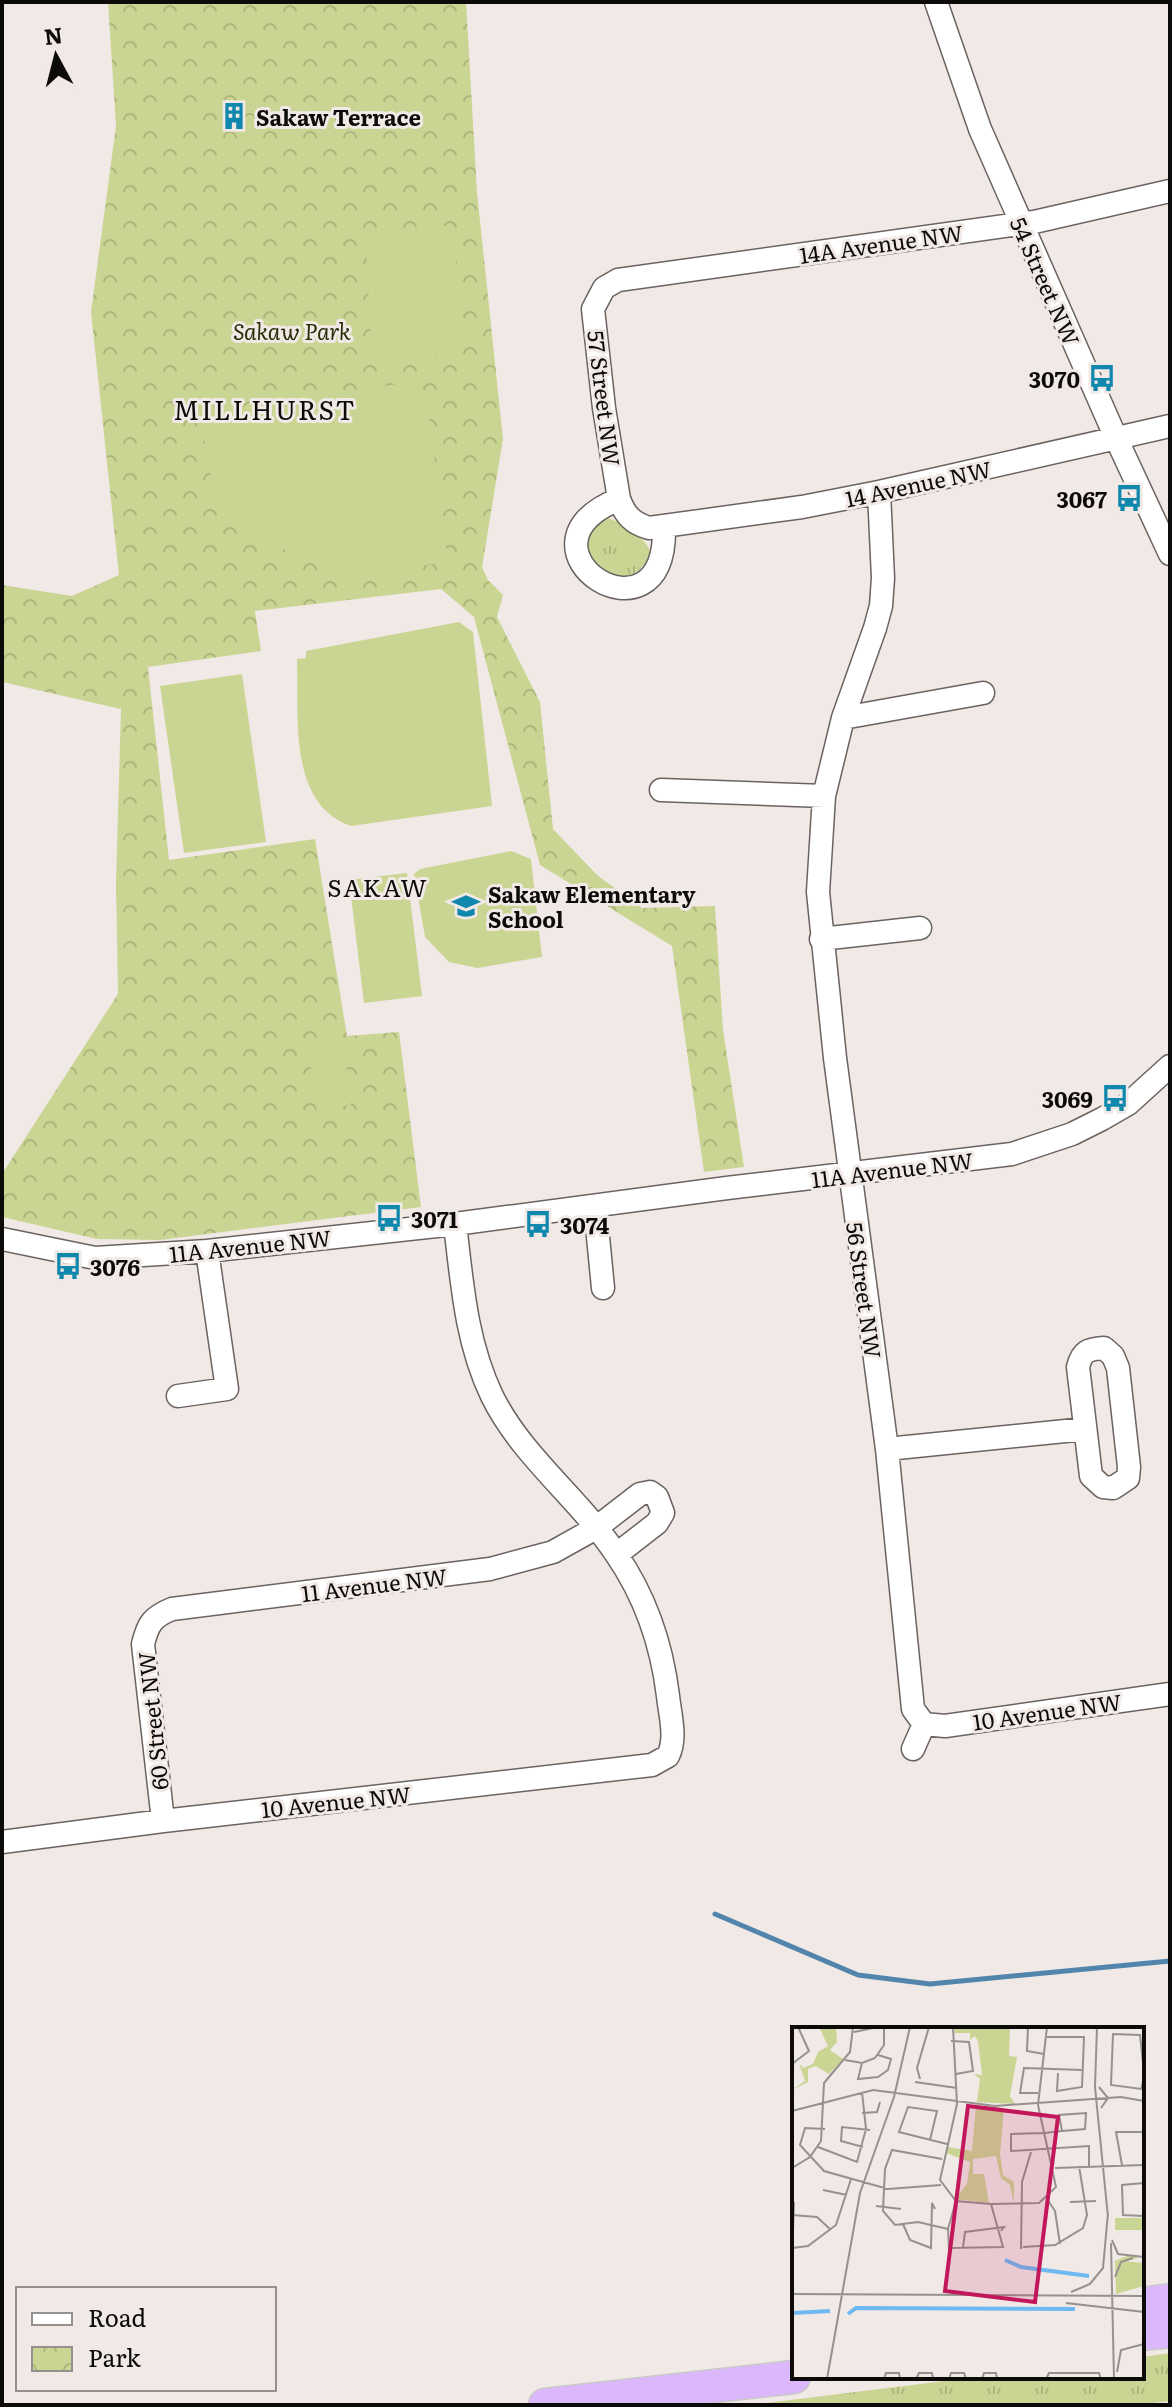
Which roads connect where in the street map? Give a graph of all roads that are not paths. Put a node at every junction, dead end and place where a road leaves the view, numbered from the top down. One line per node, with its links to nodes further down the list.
1 (936, 2): 3 (street, 54 Street NW)
2 (1170, 191): 3 (street, 14A Avenue NW)
3 (1021, 224): 4 (street, 14A Avenue NW); 6 (street, 54 Street NW)
4 (597, 297): 8 (street, 57 Street NW)
5 (1170, 426): 6 (street, 14 Avenue NW)
6 (1116, 438): 7 (street, 14 Avenue NW); 10 (street, 54 Street NW)
7 (879, 492): 9 (street, 14 Avenue NW); 12 (street, 56 Street NW)
8 (619, 499): 9 (street); 9 (street)
9 (656, 528)
10 (1170, 554)
11 (983, 693): 12 (street)
12 (843, 718): 14 (street, 56 Street NW)
13 (661, 790): 14 (street)
14 (824, 796): 16 (street, 56 Street NW)
15 (920, 928): 16 (street)
16 (821, 939): 18 (street, 56 Street NW)
17 (1169, 1069): 18 (street, 11A Avenue NW)
18 (850, 1175): 19 (street, 11A Avenue NW); 26 (street, 56 Street NW)
19 (595, 1206): 20 (street, 11A Avenue NW); 23 (street)
20 (455, 1224): 22 (street, 11A Avenue NW); 27 (street)
21 (2, 1239): 22 (street, 11A Avenue NW)
22 (207, 1251): 24 (street)
23 (603, 1288)
24 (178, 1396)
25 (1085, 1429): 25 (street); 26 (street)
26 (887, 1449): 31 (street, 56 Street NW)
27 (596, 1528): 28 (street); 28 (street, 11 Avenue NW); 29 (street, 11 Avenue NW)
28 (617, 1554): 33 (street, 10 Avenue NW)
29 (149, 1623): 33 (street, 60 Street NW)
30 (1170, 1694): 31 (street, 10 Avenue NW)
31 (924, 1724): 32 (street)
32 (913, 1749)
33 (163, 1821): 34 (street, 10 Avenue NW)
34 (2, 1842)
35 (1170, 2300): 36 (highway)
36 (1144, 2304)
37 (1170, 2331): 38 (highway)
38 (1144, 2334)
39 (792, 2362): 41 (highway)
40 (792, 2377): 41 (highway)
41 (682, 2389): 42 (highway)
42 (545, 2405)

